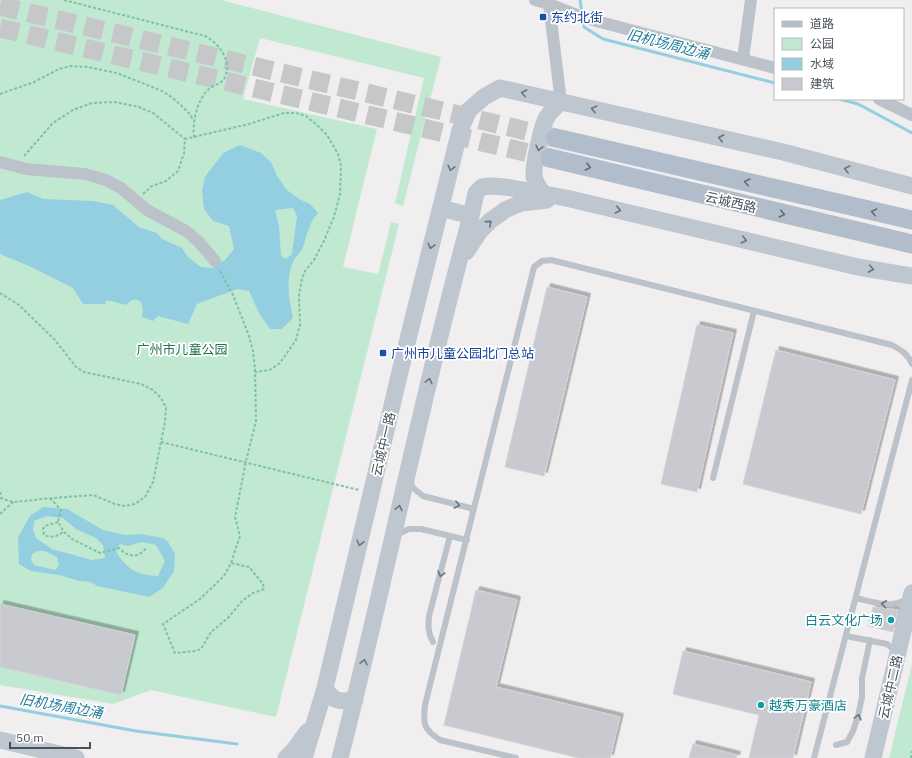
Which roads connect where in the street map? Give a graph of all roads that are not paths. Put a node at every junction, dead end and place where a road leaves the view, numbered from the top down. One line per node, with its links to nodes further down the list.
1 (535, 0): 3 (street)
2 (751, 0): 4 (street)
3 (549, 4): 4 (street); 7 (street)
4 (743, 59): 5 (street)
5 (774, 68)
6 (881, 100): 8 (street)
7 (561, 102): 12 (main road, 云城中一路, one-way to 7); 13 (main road, one-way to 13); 15 (main road, 云城中一路, one-way to 15)
8 (912, 113)
9 (556, 138): 17 (main road, 云城西路, one-way to 9)
10 (550, 158): 18 (main road, 云城西路, one-way to 18)
11 (0, 162): 19 (street)
12 (912, 186)
13 (543, 193): 14 (main road); 16 (main road)
14 (566, 198): 20 (main road, one-way to 14); 21 (main road, one-way to 21)
15 (441, 208): 16 (main road); 37 (main road, 云城中一路, one-way to 37)
16 (471, 216): 20 (main road)
17 (912, 220)
18 (912, 244)
19 (214, 261)
20 (458, 265): 25 (main road, one-way to 20)
21 (912, 276)
22 (754, 311): 23 (lane); 26 (lane); 27 (lane)
23 (912, 364)
24 (912, 380): 32 (lane)
25 (408, 469): 27 (lane, one-way to 27); 28 (main road, one-way to 25)
26 (713, 478)
27 (474, 509): 30 (lane)
28 (393, 536): 29 (lane); 38 (main road, one-way to 28)
29 (450, 536): 30 (lane); 35 (lane, one-way to 35)
30 (467, 540): 47 (lane)
31 (912, 595): 32 (lane, one-way to 32); 36 (main road, 云城中二路)
32 (856, 598): 33 (lane)
33 (846, 636): 34 (lane); 48 (lane)
34 (870, 640): 36 (lane); 41 (lane, one-way to 34)
35 (434, 642)
36 (896, 661): 49 (main road, 云城中二路)
37 (325, 688): 38 (main road); 39 (main road, 云城中一路)
38 (355, 700): 45 (main road); 46 (main road)
39 (315, 720): 43 (main road); 44 (main road, 云城中一路)
40 (0, 740): 42 (main road)
41 (836, 745)
42 (76, 758)
43 (286, 758)
44 (304, 758)
45 (340, 758)
46 (352, 758)
47 (516, 758)
48 (814, 758)
49 (873, 758)

